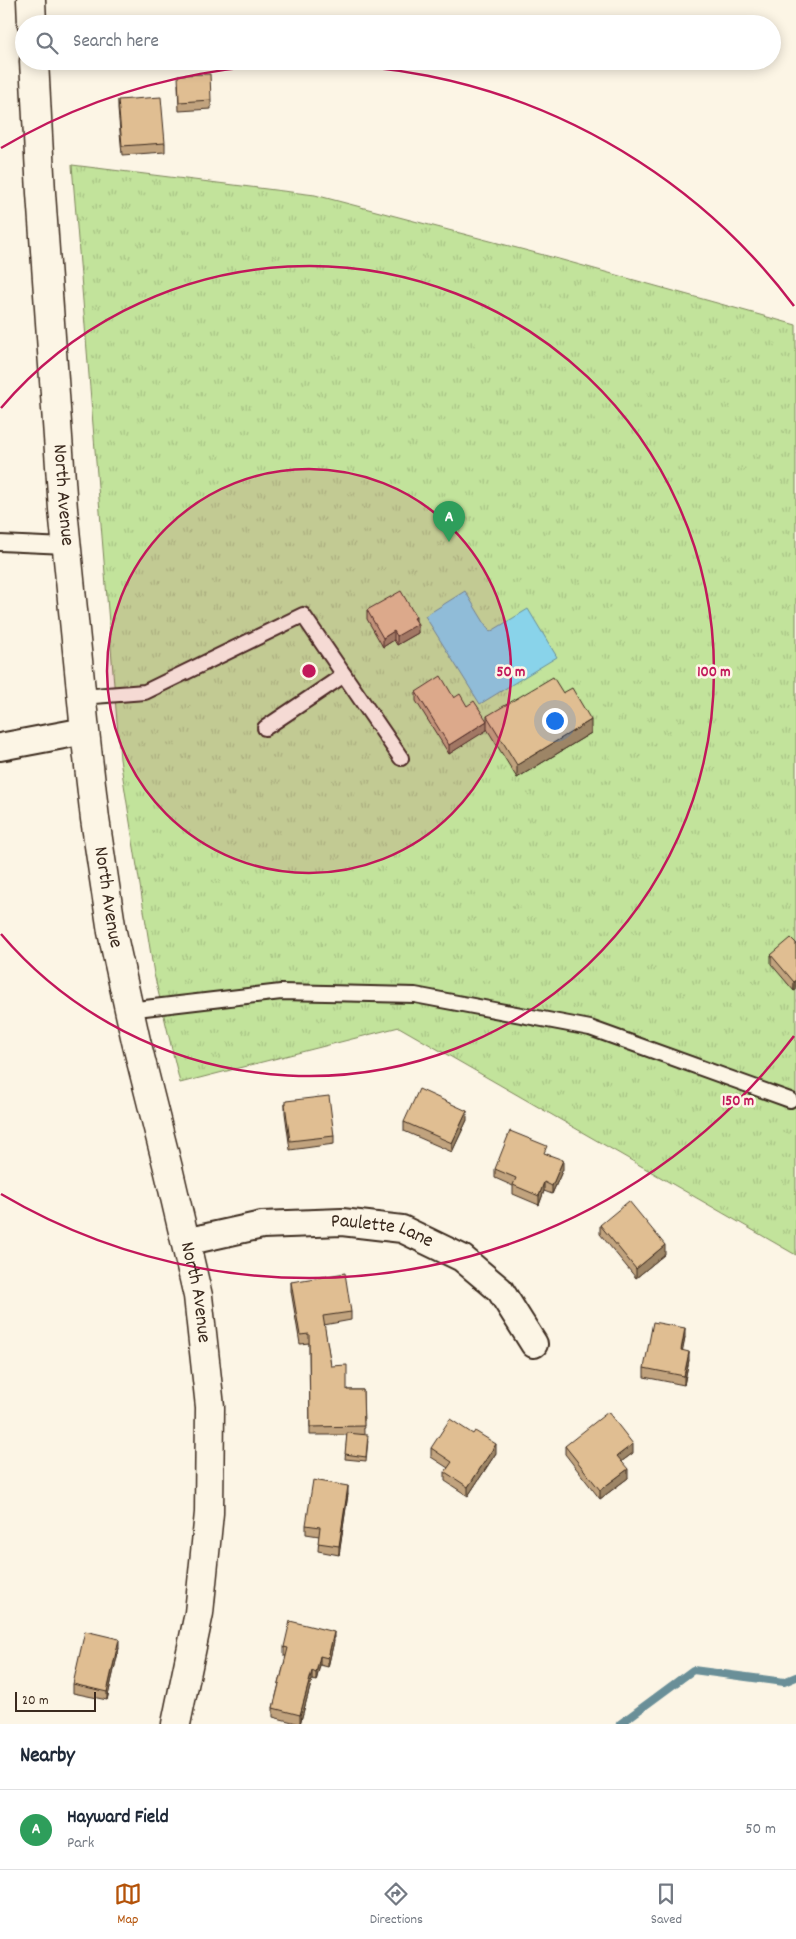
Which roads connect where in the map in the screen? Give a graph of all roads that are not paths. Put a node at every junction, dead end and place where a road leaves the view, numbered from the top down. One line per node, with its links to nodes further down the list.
1 (31, 0): 2 (main road)
2 (32, 15)
3 (35, 70): 5 (main road, North Avenue)
4 (0, 543): 5 (lane)
5 (66, 546): 7 (main road, North Avenue)
6 (344, 675): 7 (lane); 8 (lane); 11 (lane)
7 (81, 698): 9 (main road, North Avenue)
8 (265, 728)
9 (84, 731): 10 (street); 12 (main road, North Avenue)
10 (0, 747)
11 (401, 758)
12 (128, 1010): 13 (lane); 14 (main road, North Avenue)
13 (790, 1100)
14 (185, 1242): 15 (street, Paulette Lane); 16 (main road, North Avenue)
15 (534, 1344)
16 (176, 1724)

